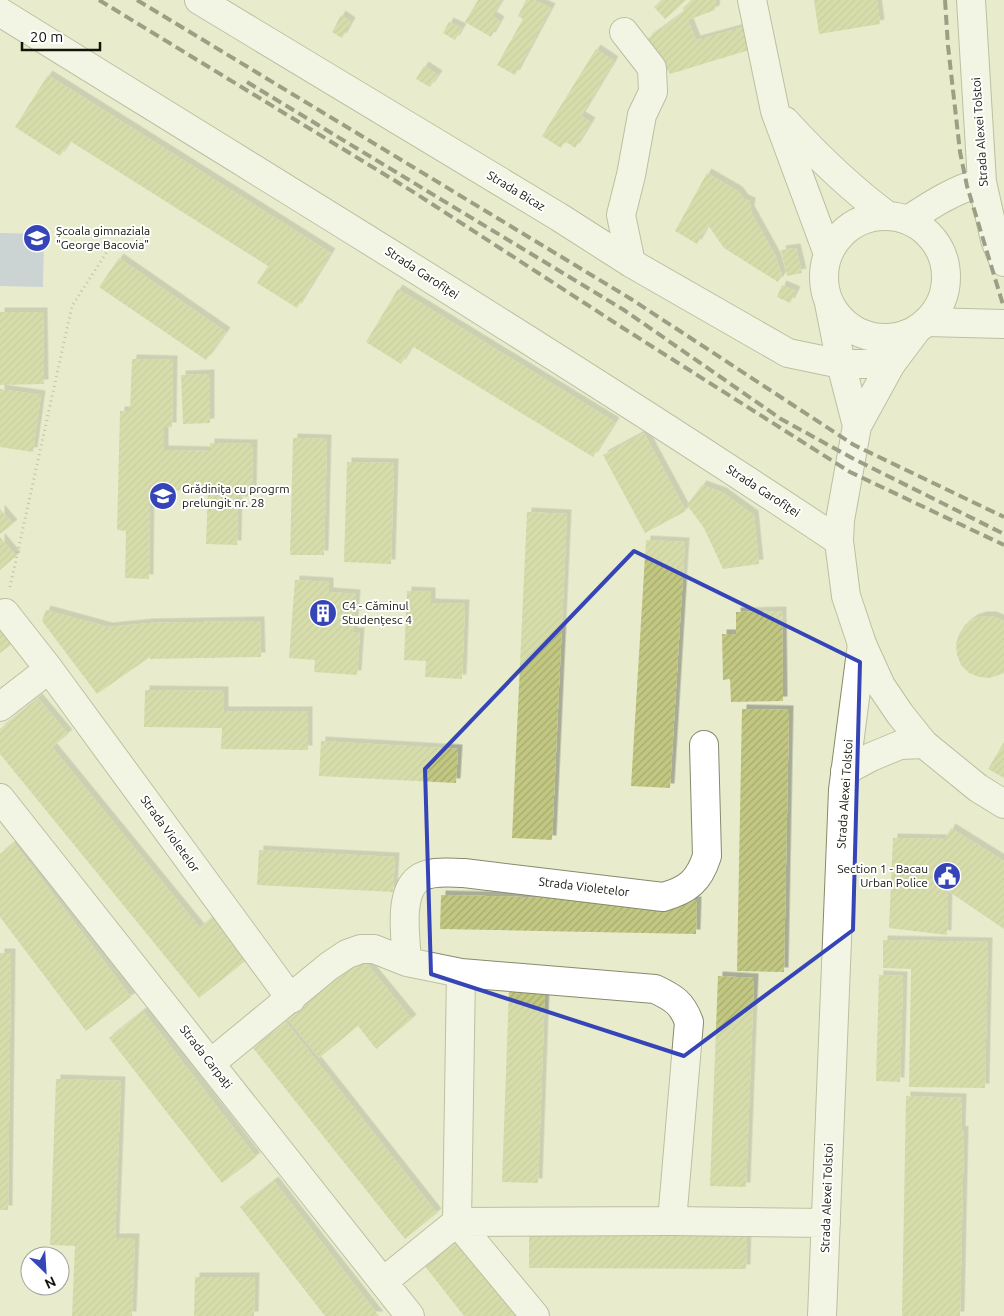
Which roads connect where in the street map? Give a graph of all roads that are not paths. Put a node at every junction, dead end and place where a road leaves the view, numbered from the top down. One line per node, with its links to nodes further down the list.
1 (199, 0): 11 (street, Strada Bicaz)
2 (752, 0): 6 (street, Strada Alexei Tolstoi)
3 (971, 0): 7 (street, Strada Alexei Tolstoi)
4 (0, 12): 18 (street, Strada Garofiței)
5 (624, 32): 11 (street)
6 (775, 111): 8 (street, Strada Alexei Tolstoi); 9 (street, Strada Alexei Tolstoi)
7 (982, 182): 8 (street); 10 (street, Strada Alexei Tolstoi)
8 (898, 218): 9 (street, Strada Alexei Tolstoi); 14 (street, Strada Alexei Tolstoi)
9 (828, 254): 12 (street, Strada Alexei Tolstoi)
10 (1004, 262)
11 (631, 263): 15 (street, Strada Bicaz)
12 (829, 301): 14 (street, Strada Alexei Tolstoi); 15 (street, Strada Alexei Tolstoi)
13 (1004, 324): 14 (street)
14 (922, 325): 16 (street, Strada Alexei Tolstoi)
15 (841, 364): 16 (street, Strada Bicaz); 17 (street, Strada Alexei Tolstoi)
16 (891, 364): 17 (street, Strada Alexei Tolstoi)
17 (857, 426): 18 (street, Strada Alexei Tolstoi)
18 (839, 541): 20 (street, Strada Alexei Tolstoi)
19 (5, 613): 21 (street, Strada Violetelor)
20 (862, 644): 23 (street); 25 (street, Strada Alexei Tolstoi)
21 (49, 670): 22 (street); 30 (street, Strada Violetelor)
22 (0, 707)
23 (924, 744): 25 (street); 27 (street)
24 (704, 745): 28 (street, Strada Violetelor)
25 (845, 772): 34 (street, Strada Alexei Tolstoi)
26 (0, 798): 31 (street, Strada Carpați)
27 (1004, 804)
28 (407, 962): 29 (street); 30 (street)
29 (462, 973): 32 (street); 33 (street)
30 (291, 998): 31 (street)
31 (211, 1063): 35 (street, Strada Carpați)
32 (672, 1220): 33 (street); 34 (street)
33 (457, 1222): 35 (street); 37 (street)
34 (826, 1223): 38 (street, Strada Alexei Tolstoi)
35 (384, 1281): 36 (street, Strada Carpați)
36 (410, 1316)
37 (535, 1316)
38 (822, 1316)

